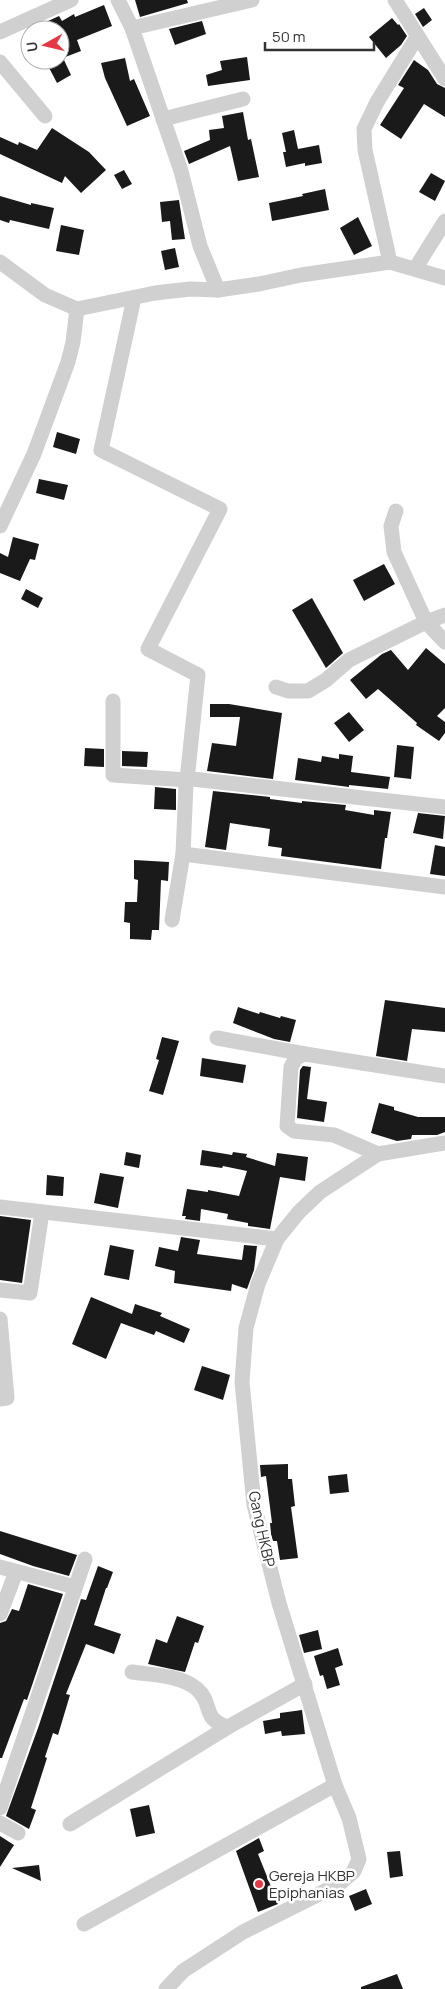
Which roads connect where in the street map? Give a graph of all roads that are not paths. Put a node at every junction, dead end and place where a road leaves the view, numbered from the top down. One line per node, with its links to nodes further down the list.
1 (71, 0): 6 (street)
2 (118, 0): 5 (street)
3 (252, 0): 5 (street)
4 (395, 0): 7 (street)
5 (132, 28): 12 (street)
6 (0, 32)
7 (417, 37): 9 (street); 15 (street)
8 (0, 62): 11 (street)
9 (445, 79)
10 (243, 99): 12 (street)
11 (45, 116)
12 (163, 119): 18 (street)
13 (445, 221): 16 (street)
14 (0, 262): 20 (street)
15 (390, 262): 16 (street); 18 (street)
16 (415, 268): 17 (street)
17 (445, 278)
18 (218, 290): 19 (street)
19 (134, 298): 20 (street); 28 (street)
20 (77, 309): 22 (street)
21 (396, 511): 24 (street)
22 (0, 526)
23 (445, 615): 24 (street)
24 (426, 622): 25 (street); 26 (street)
25 (445, 642)
26 (276, 687)
27 (113, 701): 28 (street)
28 (187, 780): 29 (street); 30 (street)
29 (445, 807)
30 (183, 854): 31 (street); 32 (street)
31 (445, 887)
32 (172, 920)
33 (217, 1038): 34 (street)
34 (305, 1054): 35 (street); 37 (street)
35 (445, 1076)
36 (445, 1143): 37 (street)
37 (378, 1154): 40 (street, Gang HKBP)
38 (0, 1207): 39 (street)
39 (42, 1212): 40 (street); 41 (street)
40 (277, 1239): 51 (street, Gang HKBP)
41 (0, 1290)
42 (0, 1319): 43 (street)
43 (1, 1341): 44 (street)
44 (0, 1399)
45 (85, 1559): 48 (street)
46 (0, 1567): 47 (street)
47 (16, 1572): 48 (street); 49 (street)
48 (75, 1587): 54 (street)
49 (0, 1614)
50 (132, 1672): 52 (street)
51 (305, 1684): 52 (street); 53 (street, Gang HKBP)
52 (228, 1726): 56 (street)
53 (335, 1785): 58 (street); 59 (street, Gang HKBP)
54 (0, 1808)
55 (0, 1823): 57 (street)
56 (70, 1824)
57 (18, 1833)
58 (84, 1924)
59 (166, 1989)

